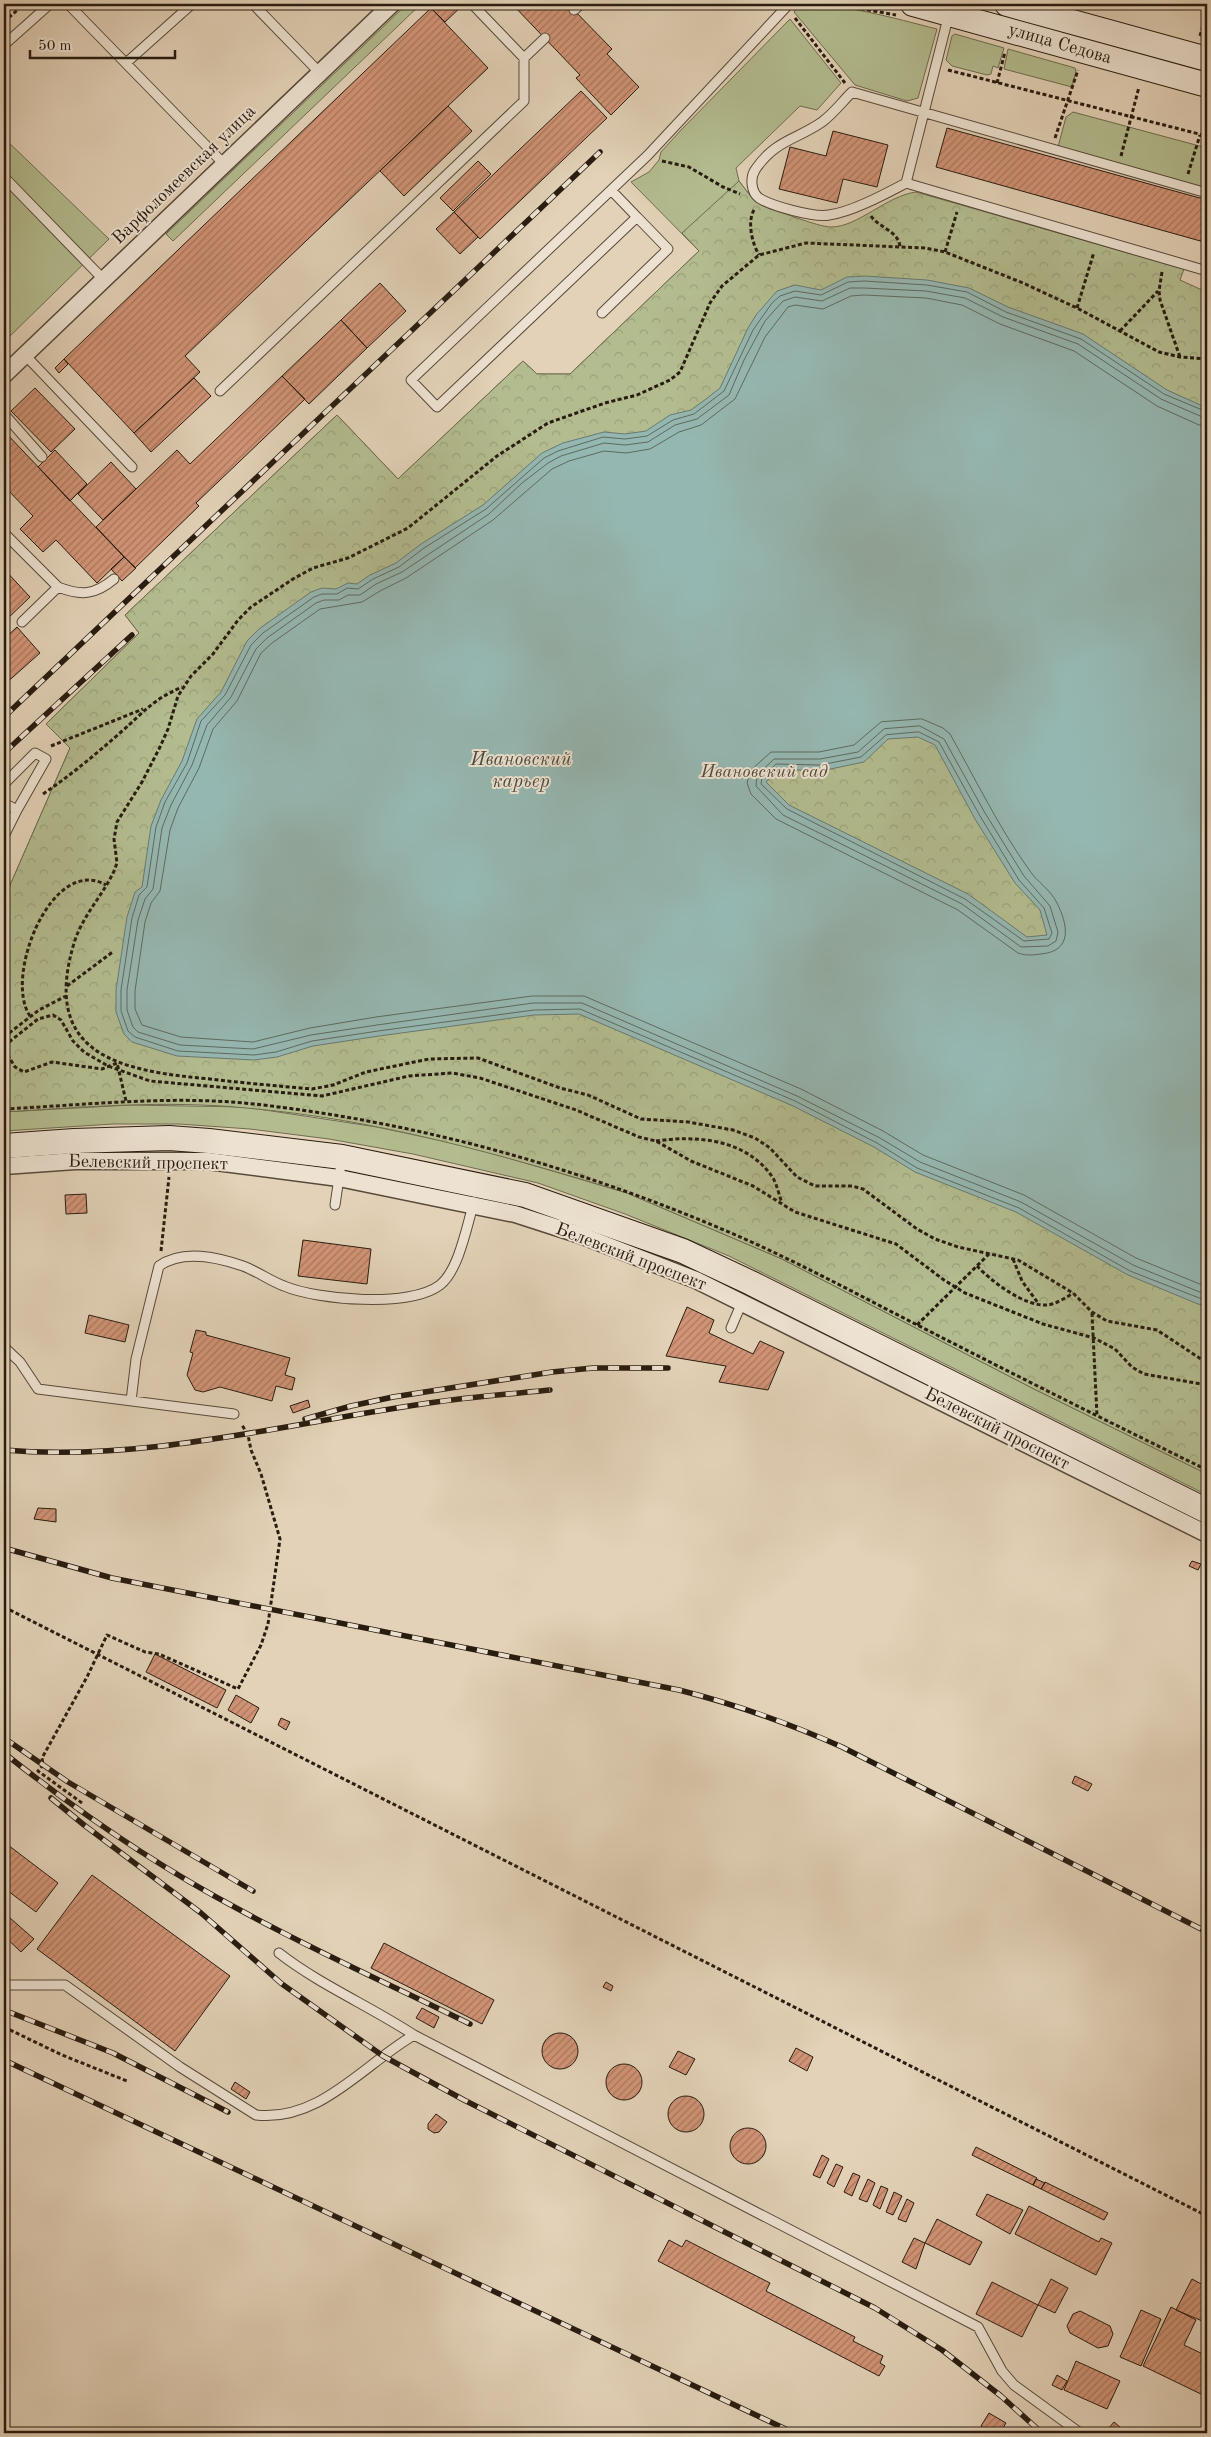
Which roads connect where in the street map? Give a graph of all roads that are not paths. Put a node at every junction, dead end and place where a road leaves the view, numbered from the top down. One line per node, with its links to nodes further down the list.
1 (50, 4): 12 (lane)
2 (68, 4): 15 (lane)
3 (192, 4): 15 (lane)
4 (253, 4): 16 (lane)
5 (392, 4): 16 (street, Варфоломеевская улица)
6 (913, 4): 10 (street, улица Седова)
7 (1007, 4): 13 (street, улица Седова)
8 (473, 5): 14 (lane)
9 (790, 7): 22 (lane)
10 (950, 13): 17 (street, улица Седова); 18 (lane)
11 (545, 38): 14 (lane)
12 (4, 45)
13 (1203, 50)
14 (524, 58): 30 (lane)
15 (126, 63): 19 (lane)
16 (320, 73): 19 (street, Варфоломеевская улица)
17 (1207, 85)
18 (923, 111): 21 (lane); 21 (lane); 23 (lane)
19 (225, 165): 26 (street, Варфоломеевская улица)
20 (4, 177): 26 (lane)
21 (906, 183): 25 (lane)
22 (611, 190): 24 (lane); 24 (lane)
23 (1207, 193)
24 (638, 217): 27 (lane)
25 (1207, 271)
26 (104, 280): 28 (street, Варфоломеевская улица)
27 (602, 313)
28 (24, 355): 29 (street, Варфоломеевская улица); 33 (lane)
29 (4, 375)
30 (220, 391)
31 (4, 414): 32 (lane)
32 (42, 457)
33 (132, 467)
34 (4, 533): 36 (lane)
35 (114, 579): 36 (lane)
36 (58, 587): 37 (lane)
37 (22, 622)
38 (4, 784): 40 (lane)
39 (4, 803): 40 (lane)
40 (18, 810): 41 (lane)
41 (4, 836)
42 (4, 1146): 44 (street, Белевский проспект)
43 (4, 1166): 44 (street, Белевский проспект)
44 (341, 1167): 45 (street, Белевский проспект); 46 (lane)
45 (476, 1194): 47 (street, Белевский проспект); 50 (lane)
46 (335, 1205)
47 (747, 1293): 48 (lane); 52 (street, Белевский проспект); 53 (street, Белевский проспект)
48 (731, 1328)
49 (4, 1347): 50 (lane)
50 (131, 1401): 51 (lane)
51 (234, 1414)
52 (1207, 1511)
53 (1207, 1534)
54 (279, 1953): 56 (lane)
55 (4, 1985): 56 (lane)
56 (414, 2035): 57 (lane)
57 (1080, 2433)

